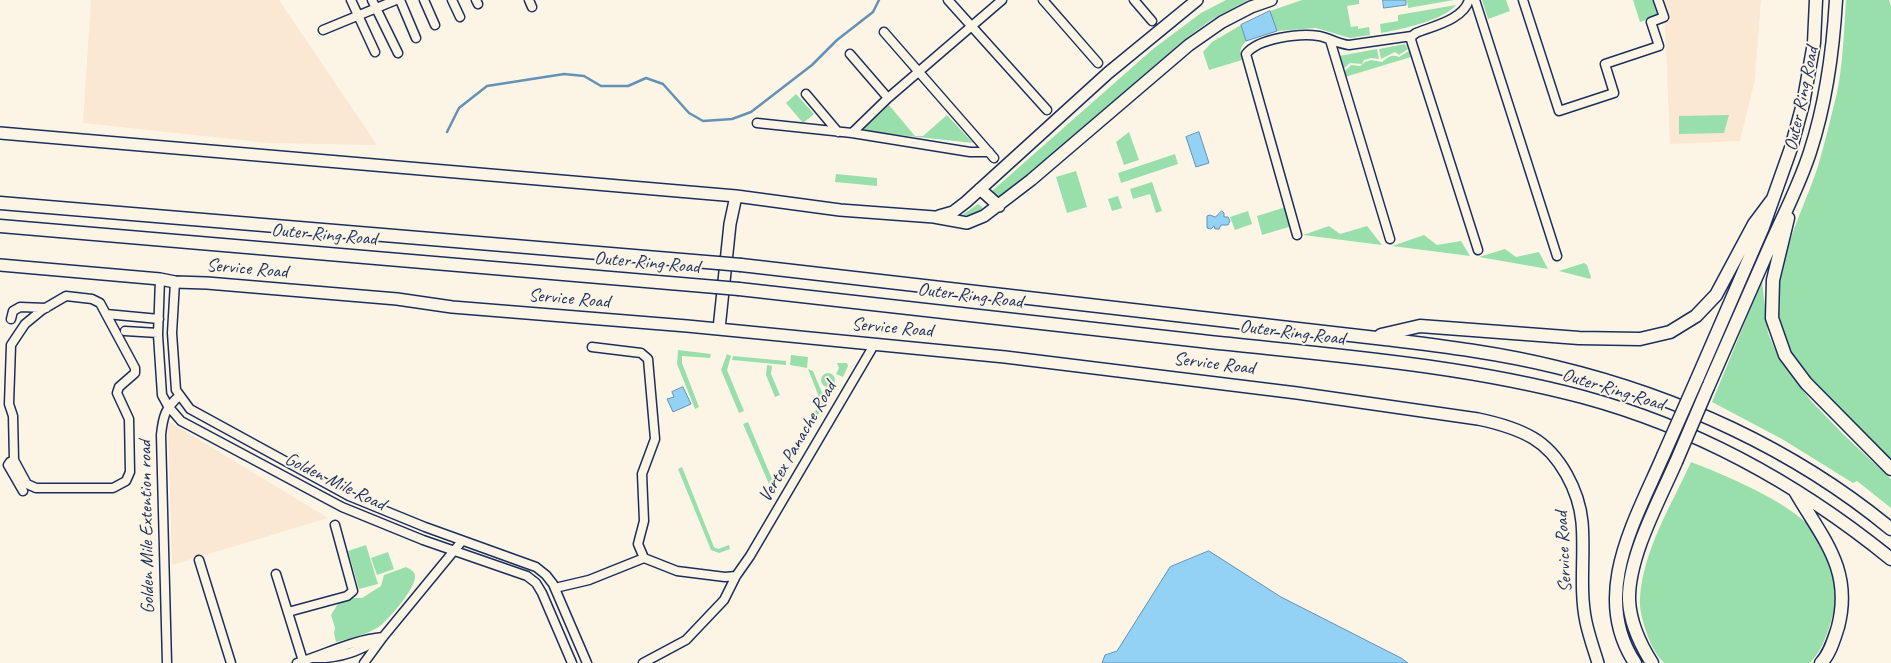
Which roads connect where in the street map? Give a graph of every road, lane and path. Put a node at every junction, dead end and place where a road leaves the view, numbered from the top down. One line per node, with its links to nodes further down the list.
1 (351, 0): 20 (street)
2 (372, 0): 19 (street)
3 (396, 0): 19 (street)
4 (400, 0): 28 (street)
5 (424, 0): 23 (street)
6 (452, 0): 21 (street)
7 (948, 0): 24 (street)
8 (1002, 0): 24 (street)
9 (1043, 0): 33 (street)
10 (1134, 0): 22 (street)
11 (1197, 0): 42 (main road)
12 (1271, 0): 47 (main road)
13 (1469, 0): 27 (street)
14 (1475, 0): 53 (street)
15 (1523, 0): 16 (street)
16 (1658, 0)
17 (1816, 0): 44 (highway, Outer Ring Road)
18 (1836, 0): 46 (highway, Outer Ring Road)
19 (376, 8): 20 (street); 31 (street)
20 (359, 15): 25 (street); 30 (street)
21 (460, 17)
22 (1152, 22)
23 (435, 26)
24 (971, 26): 34 (street); 37 (street)
25 (324, 30)
26 (884, 32): 34 (street)
27 (1412, 36): 29 (street); 52 (street)
28 (416, 38)
29 (1330, 40): 50 (street); 51 (street)
30 (375, 52)
31 (398, 53)
32 (850, 54): 36 (street)
33 (1098, 64)
34 (919, 71): 36 (street); 41 (street)
35 (806, 94): 39 (street)
36 (888, 98): 41 (street)
37 (1047, 110)
38 (757, 123): 39 (street)
39 (838, 132): 41 (street)
40 (0, 134): 43 (main road)
41 (852, 134)
42 (980, 189): 47 (main road); 48 (main road)
43 (736, 196): 48 (main road); 61 (main road)
44 (1772, 200): 64 (highway); 93 (highway, Outer Ring Road, bridge)
45 (0, 203): 64 (highway, Outer Ring Road, bridge)
46 (1791, 203): 70 (highway); 94 (highway, bridge)
47 (999, 206): 48 (main road)
48 (934, 217)
49 (0, 226): 71 (highway, Outer Ring Road, bridge)
50 (1297, 235)
51 (1390, 239)
52 (1478, 250)
53 (1557, 256)
54 (0, 265): 55 (main road, Service Road)
55 (160, 279): 56 (main road, Service Road); 60 (street, Golden Mile Road)
56 (176, 282): 61 (main road, Service Road); 67 (street)
57 (46, 308): 58 (street); 59 (street); 69 (street)
58 (106, 314): 60 (street); 69 (street)
59 (12, 319)
60 (159, 319): 63 (street, Golden Mile Road)
61 (719, 329): 65 (main road, Service Road)
62 (125, 331): 63 (street)
63 (158, 333): 68 (street, Golden Mile Road)
64 (1371, 337): 74 (highway, Outer Ring Road)
65 (874, 345): 81 (street, Vertex Panache Road); 92 (main road, Service Road)
66 (592, 347): 77 (street)
67 (179, 396): 68 (street, Golden Mile Extention road); 75 (street, Golden Mile Road)
68 (168, 406): 76 (street, Golden Mile Road); 86 (street, Golden Mile Extention road)
69 (14, 460): 72 (street)
70 (1891, 469)
71 (1795, 489): 78 (highway, Outer Ring Road); 95 (highway)
72 (23, 491)
73 (335, 525): 83 (street)
74 (1891, 529)
75 (462, 541): 76 (street); 82 (street, Golden Mile Road)
76 (454, 551): 84 (street); 89 (street, Golden Mile Road)
77 (644, 558): 81 (street); 82 (street)
78 (1891, 559)
79 (199, 560): 87 (street)
80 (276, 574): 83 (street)
81 (736, 576): 91 (street, Vertex Panache Road)
82 (555, 588): 90 (street, Golden Mile Road)
83 (288, 612): 85 (street)
84 (383, 637): 85 (street); 88 (street)
85 (300, 662)
86 (167, 663)
87 (231, 663)
88 (364, 663)
89 (572, 663)
90 (587, 663)
91 (643, 663)
92 (1598, 663)
93 (1635, 663)
94 (1652, 663)
95 (1821, 663)

